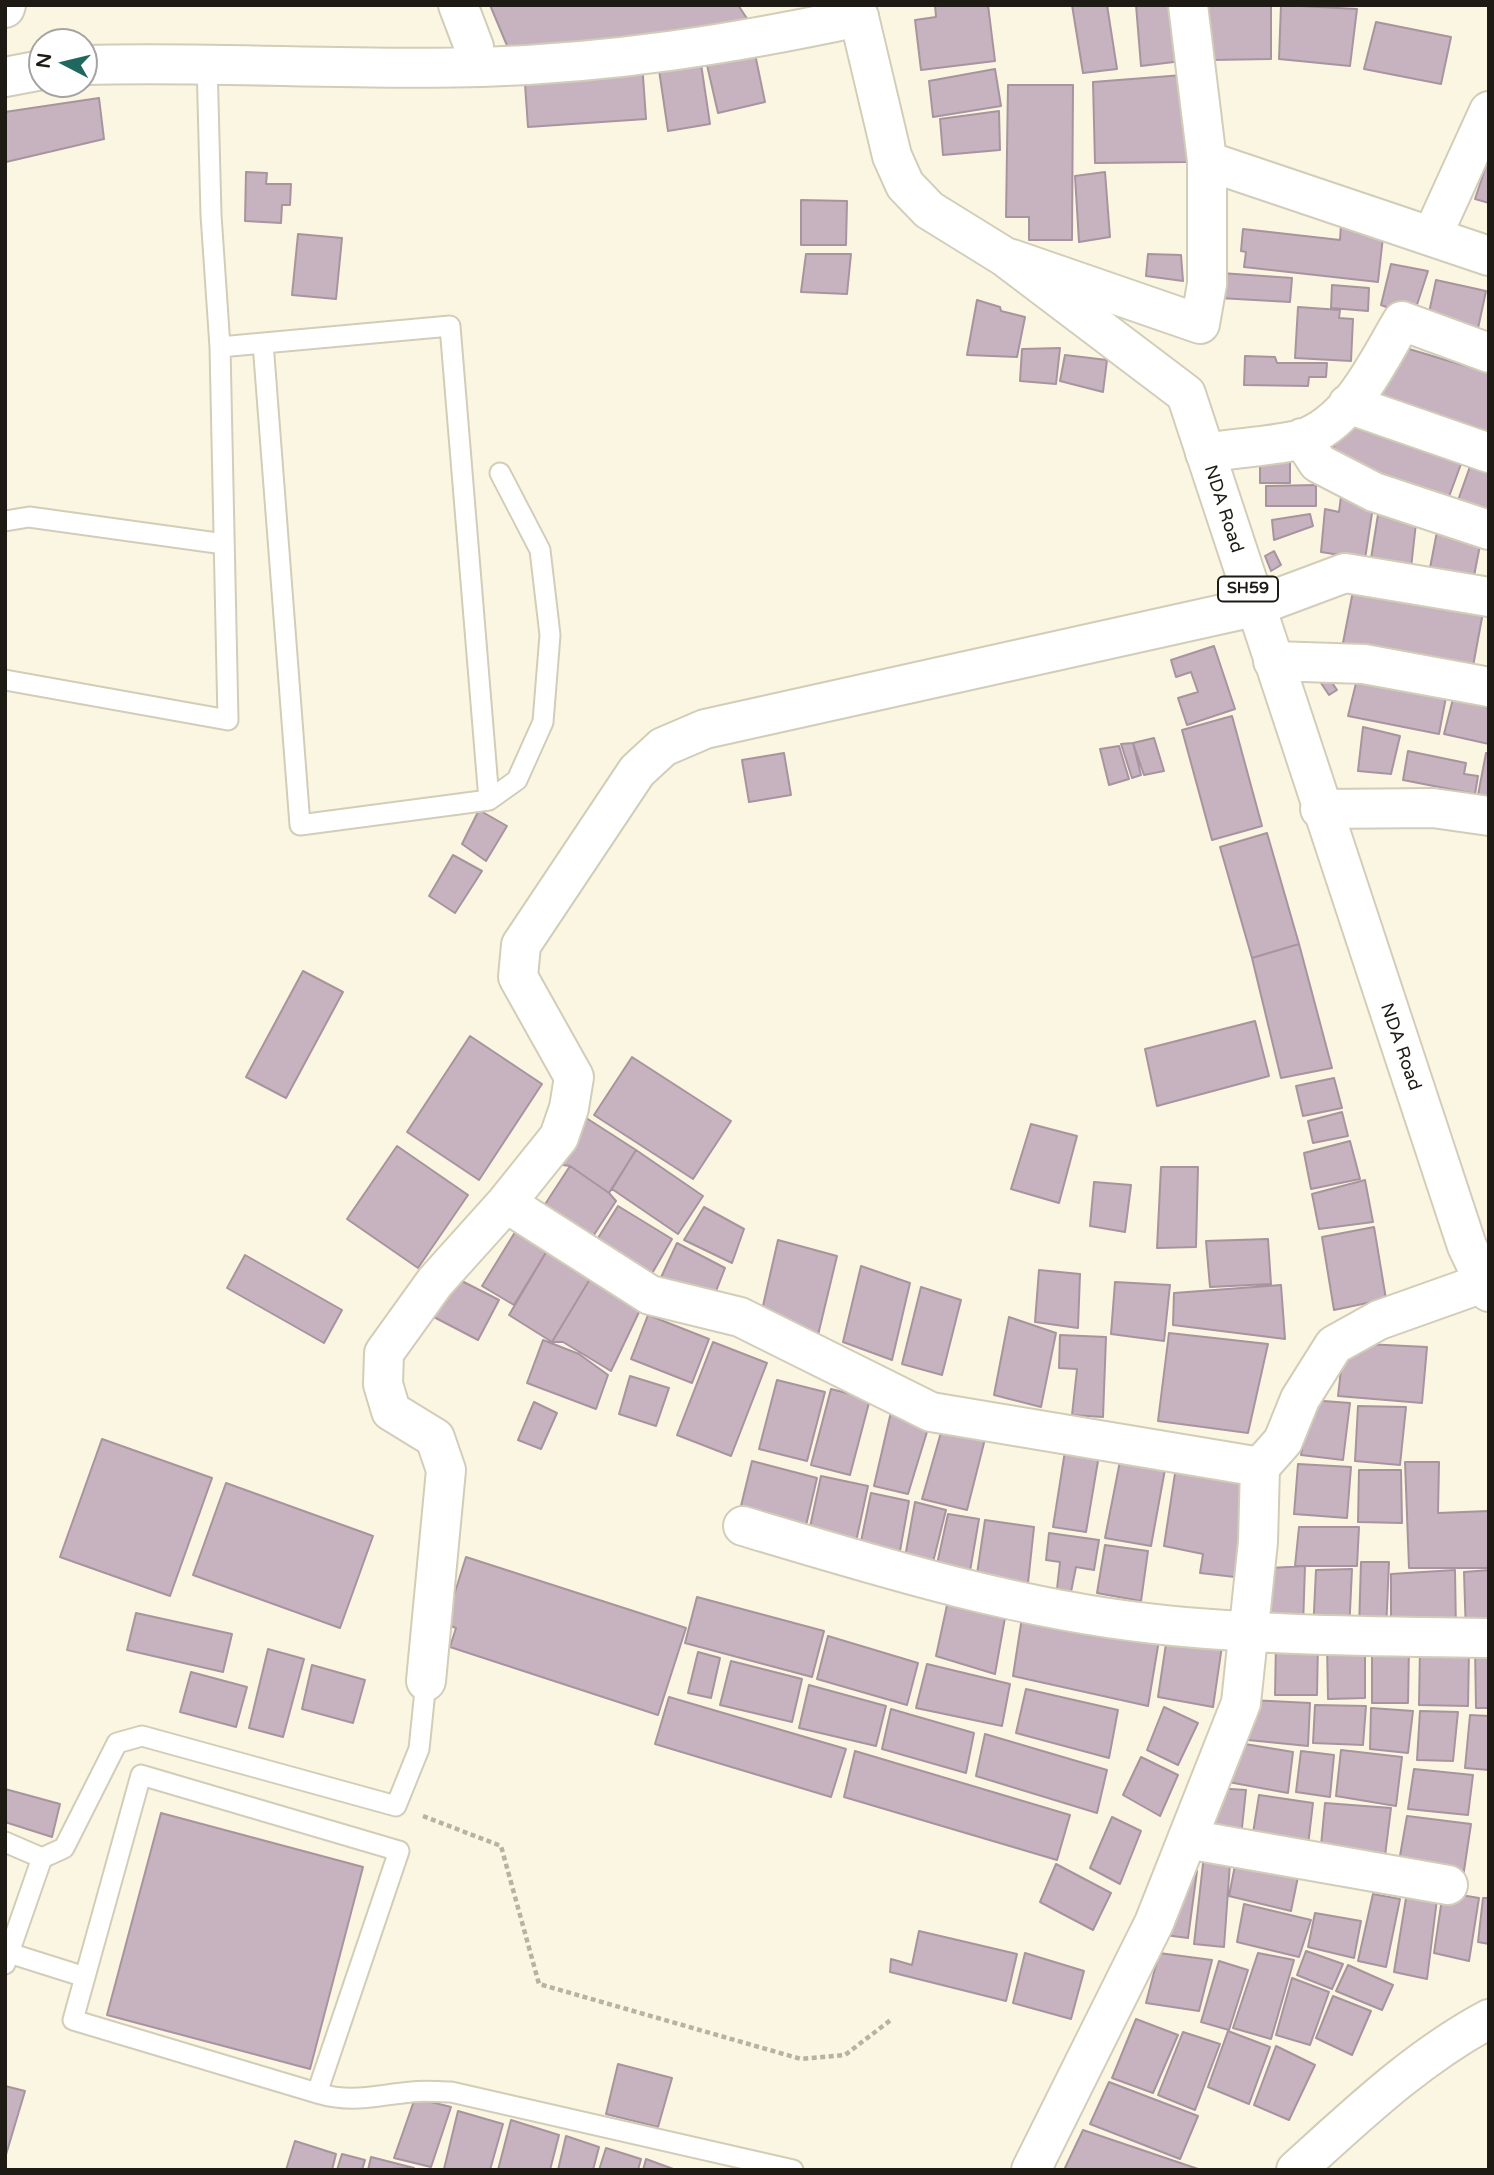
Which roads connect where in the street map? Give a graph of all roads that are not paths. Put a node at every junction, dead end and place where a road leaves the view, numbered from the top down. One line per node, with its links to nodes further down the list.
1 (458, 5): 4 (street)
2 (1188, 5): 10 (street)
3 (856, 11): 5 (street); 13 (street, NDA Road / SH59)
4 (474, 47)
5 (207, 62): 6 (street); 15 (lane)
6 (98, 65)
7 (28, 73): 8 (street)
8 (5, 77)
9 (1489, 111): 11 (street)
10 (1207, 161): 11 (street); 13 (street)
11 (1432, 236): 12 (street)
12 (1489, 256)
13 (1005, 257): 19 (street, NDA Road / SH59)
14 (263, 343): 15 (lane); 30 (lane); 30 (lane)
15 (220, 347): 24 (lane)
16 (1489, 353): 17 (street)
17 (1348, 404): 18 (street); 20 (street)
18 (1302, 439): 19 (street); 23 (street)
19 (1205, 453): 26 (street, NDA Road / SH59)
20 (1489, 453)
21 (500, 473): 30 (lane)
22 (5, 521): 24 (lane)
23 (1489, 530)
24 (224, 544): 28 (lane)
25 (1489, 597): 26 (street)
26 (1254, 607): 27 (street, NDA Road / SH59); 33 (street)
27 (1273, 661): 29 (street); 31 (street, NDA Road / SH59)
28 (5, 680)
29 (1489, 687)
30 (489, 800)
31 (1320, 809): 32 (street); 34 (street, NDA Road / SH59)
32 (1489, 816)
33 (506, 1203): 35 (street); 39 (street)
34 (1486, 1287): 35 (street)
35 (1260, 1467): 37 (street)
36 (743, 1526): 37 (street)
37 (1249, 1630): 38 (street); 40 (street)
38 (1489, 1638)
39 (426, 1681): 42 (lane)
40 (1187, 1839): 43 (street); 49 (street)
41 (5, 1842): 42 (lane)
42 (42, 1858): 44 (lane)
43 (1447, 1885)
44 (7, 1958): 45 (lane)
45 (85, 1977): 47 (lane); 47 (lane)
46 (1489, 2019): 50 (street)
47 (317, 2094): 48 (lane)
48 (793, 2170)
49 (1031, 2170)
50 (1296, 2170)

